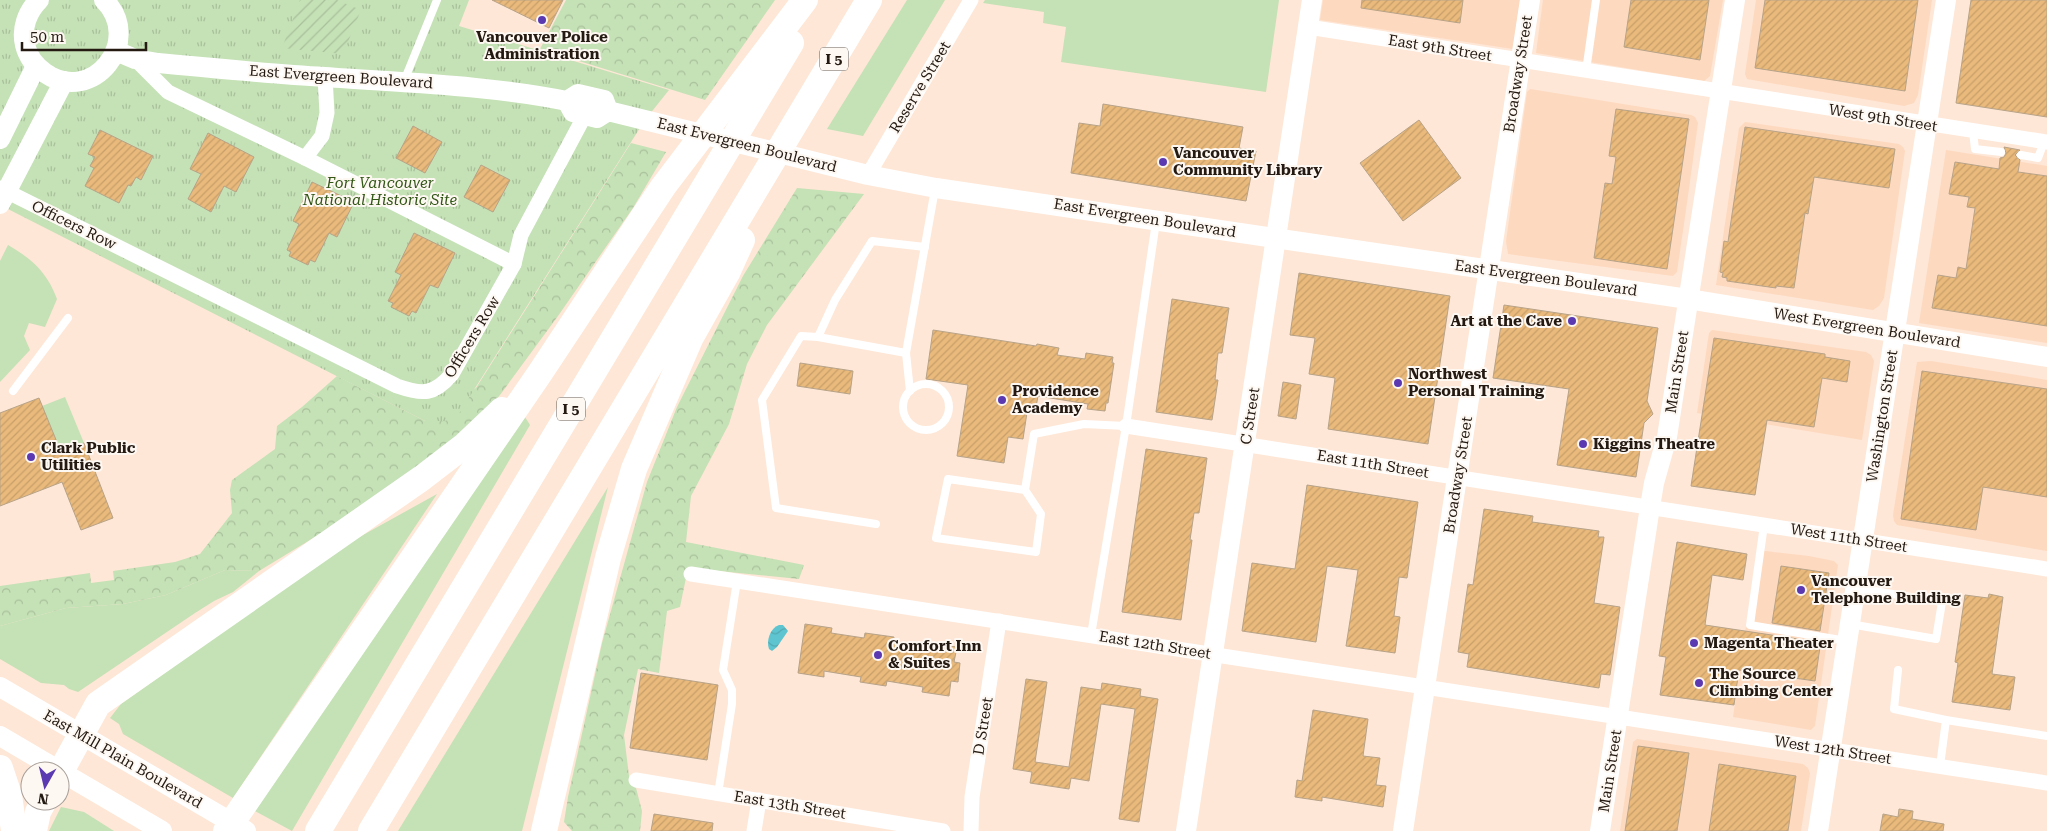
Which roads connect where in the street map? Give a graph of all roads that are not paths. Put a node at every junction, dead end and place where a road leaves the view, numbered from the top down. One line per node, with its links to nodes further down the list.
1 (104, 0): 14 (street)
2 (437, 0): 21 (lane)
3 (805, 0): 48 (highway)
4 (816, 0): 86 (highway, I 5)
5 (870, 0): 26 (highway, I 5)
6 (971, 0): 34 (street, Reserve Street)
7 (1312, 0): 13 (street, C Street)
8 (1530, 0): 16 (street, Broadway Street)
9 (1596, 0): 18 (lane)
10 (1734, 0): 22 (street, Main Street)
11 (1946, 0): 27 (street, Washington Street)
12 (30, 2): 17 (street)
13 (1308, 27): 16 (street, East 9th Street); 38 (street, C Street)
14 (116, 51): 15 (street, East Evergreen Boulevard); 20 (street)
15 (135, 59): 19 (street, East Evergreen Boulevard); 33 (street)
16 (1520, 61): 18 (street, East 9th Street); 41 (street, Broadway Street)
17 (36, 66): 20 (street); 29 (street)
18 (1586, 71): 22 (street, East 9th Street)
19 (325, 77): 21 (street, East Evergreen Boulevard); 33 (street)
20 (64, 81): 36 (street)
21 (404, 81): 23 (street, East Evergreen Boulevard)
22 (1720, 92): 27 (street, West 9th Street); 42 (street, Main Street)
23 (567, 101): 24 (street, East Evergreen Boulevard); 25 (street, East Evergreen Boulevard)
24 (608, 111): 25 (street, East Evergreen Boulevard); 34 (street, East Evergreen Boulevard)
25 (585, 115): 40 (street, Officers Row)
26 (798, 119): 92 (highway, I 5); 93 (highway)
27 (1927, 125): 28 (street, West 9th Street); 44 (street, Washington Street)
28 (1973, 132): 30 (street, West 9th Street); 31 (lane)
29 (0, 139)
30 (2045, 142): 32 (lane)
31 (2001, 152)
32 (2021, 155)
33 (306, 158): 40 (street)
34 (868, 175): 35 (street, East Evergreen Boulevard)
35 (936, 188): 37 (street, East Evergreen Boulevard); 39 (lane)
36 (2, 194): 40 (street, Officers Row)
37 (1157, 220): 38 (street, East Evergreen Boulevard); 51 (lane)
38 (1276, 238): 41 (street, East Evergreen Boulevard); 52 (street, C Street)
39 (925, 247): 45 (lane); 46 (lane)
40 (514, 264)
41 (1490, 270): 42 (street, East Evergreen Boulevard); 53 (street, Broadway Street)
42 (1688, 299): 44 (street, West Evergreen Boulevard); 55 (street, Main Street)
43 (68, 318): 49 (lane)
44 (1895, 332): 47 (street, West Evergreen Boulevard); 58 (street, Washington Street)
45 (818, 337): 46 (lane); 56 (lane)
46 (906, 353): 50 (lane)
47 (2047, 357)
48 (540, 373): 72 (highway); 90 (highway)
49 (14, 391)
50 (910, 391): 50 (lane)
51 (1126, 426): 52 (street, East 11th Street); 54 (lane); 65 (lane)
52 (1245, 444): 53 (street, East 11th Street); 66 (street, C Street)
53 (1458, 477): 55 (street, East 11th Street); 69 (street, Broadway Street)
54 (1025, 490): 54 (lane)
55 (1650, 507): 57 (street, West 11th Street); 70 (street, Main Street)
56 (876, 524)
57 (1764, 525): 58 (street, West 11th Street); 64 (lane)
58 (1863, 540): 59 (street, West 11th Street); 62 (street, Washington Street)
59 (2047, 569)
60 (692, 574): 61 (street, East 12th Street)
61 (737, 581): 63 (street, East 12th Street); 83 (lane)
62 (1856, 588): 64 (street, Washington Street); 64 (lane)
63 (999, 621): 65 (street, East 12th Street); 96 (street, D Street)
64 (1849, 633): 75 (street, Washington Street)
65 (1091, 635): 66 (street, East 12th Street)
66 (1214, 654): 69 (street, East 12th Street); 97 (street, C Street)
67 (1898, 670): 71 (lane)
68 (0, 687): 72 (street, East Mill Plain Boulevard)
69 (1425, 687): 70 (street, East 12th Street); 98 (street, Broadway Street)
70 (1618, 717): 75 (street, West 12th Street); 99 (street, Main Street)
71 (1946, 720): 74 (lane); 78 (lane)
72 (81, 734): 77 (highway); 91 (street, East Mill Plain Boulevard)
73 (0, 736): 76 (street)
74 (2047, 736)
75 (1831, 750): 78 (street, West 12th Street); 100 (street, Washington Street)
76 (42, 761)
77 (66, 761)
78 (1940, 766): 82 (street, West 12th Street)
79 (0, 768): 87 (highway)
80 (70, 778): 89 (street)
81 (636, 780): 83 (street, East 13th Street)
82 (2047, 783)
83 (718, 794): 84 (street, East 13th Street)
84 (759, 800): 94 (street); 95 (street, East 13th Street)
85 (39, 811): 88 (highway)
86 (322, 825)
87 (14, 831)
88 (34, 831)
89 (162, 831)
90 (226, 831)
91 (246, 831)
92 (371, 831)
93 (544, 831)
94 (754, 831)
95 (944, 831)
96 (970, 831)
97 (1186, 831)
98 (1403, 831)
99 (1600, 831)
100 (1818, 831)

